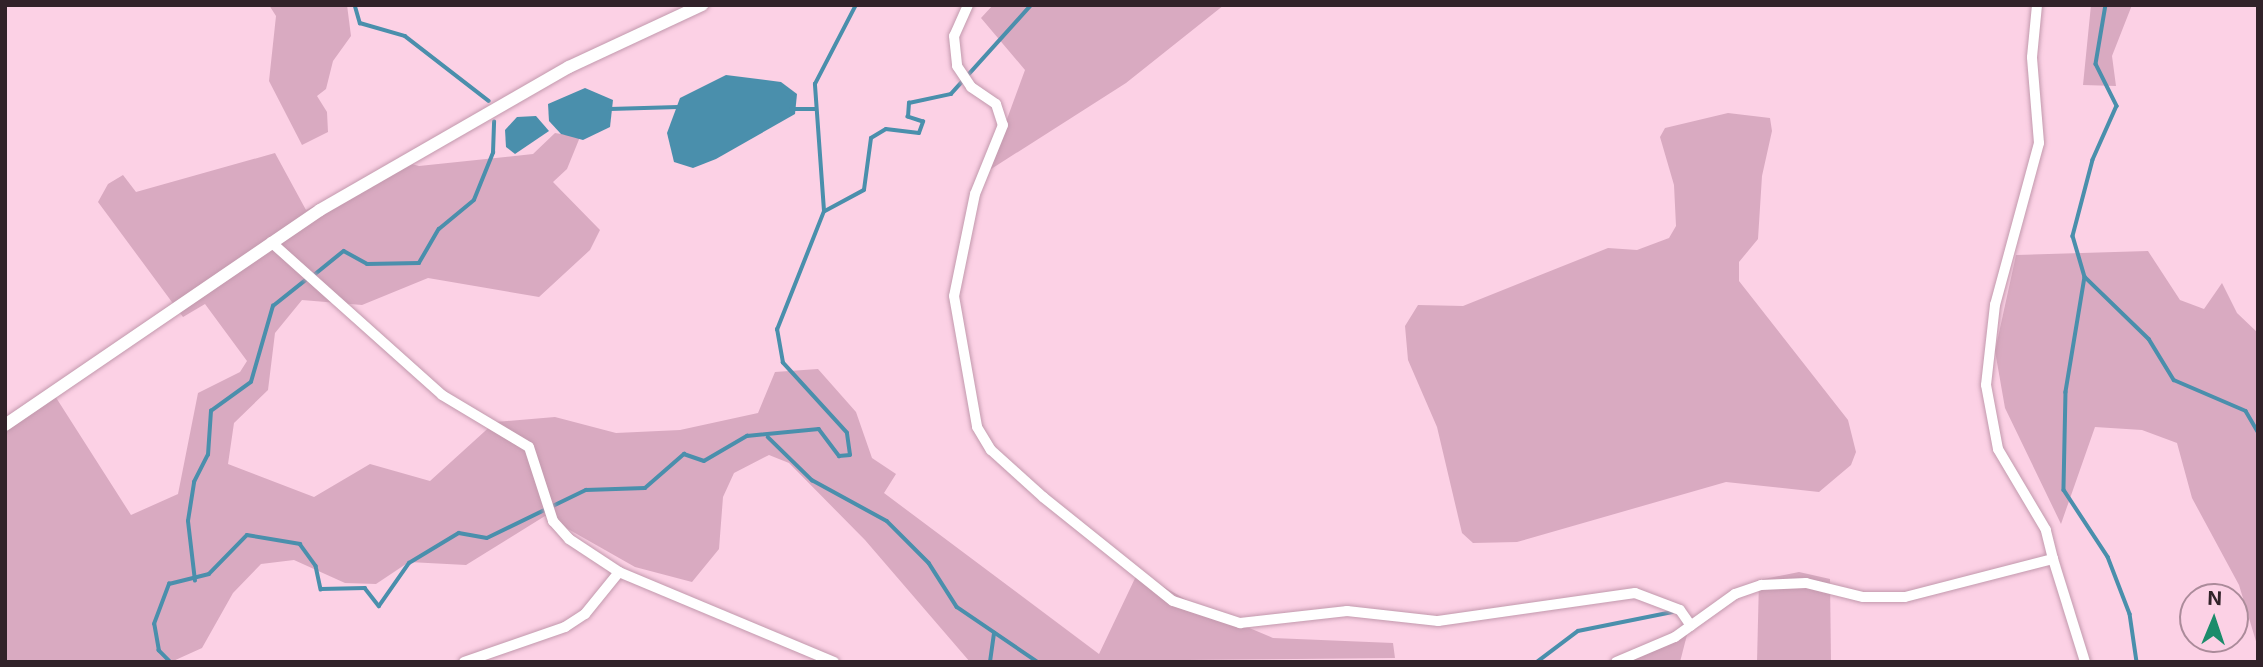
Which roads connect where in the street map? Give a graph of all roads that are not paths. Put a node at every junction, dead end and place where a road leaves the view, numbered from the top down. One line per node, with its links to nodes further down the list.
1 (702, 5): 4 (street)
2 (968, 5): 8 (street)
3 (2037, 5): 6 (street)
4 (271, 242): 5 (street); 7 (street)
5 (5, 425)
6 (2053, 559): 8 (street); 12 (street)
7 (619, 572): 9 (street); 10 (street)
8 (1690, 626): 11 (street)
9 (464, 662)
10 (834, 662)
11 (1616, 662)
12 (2085, 662)

